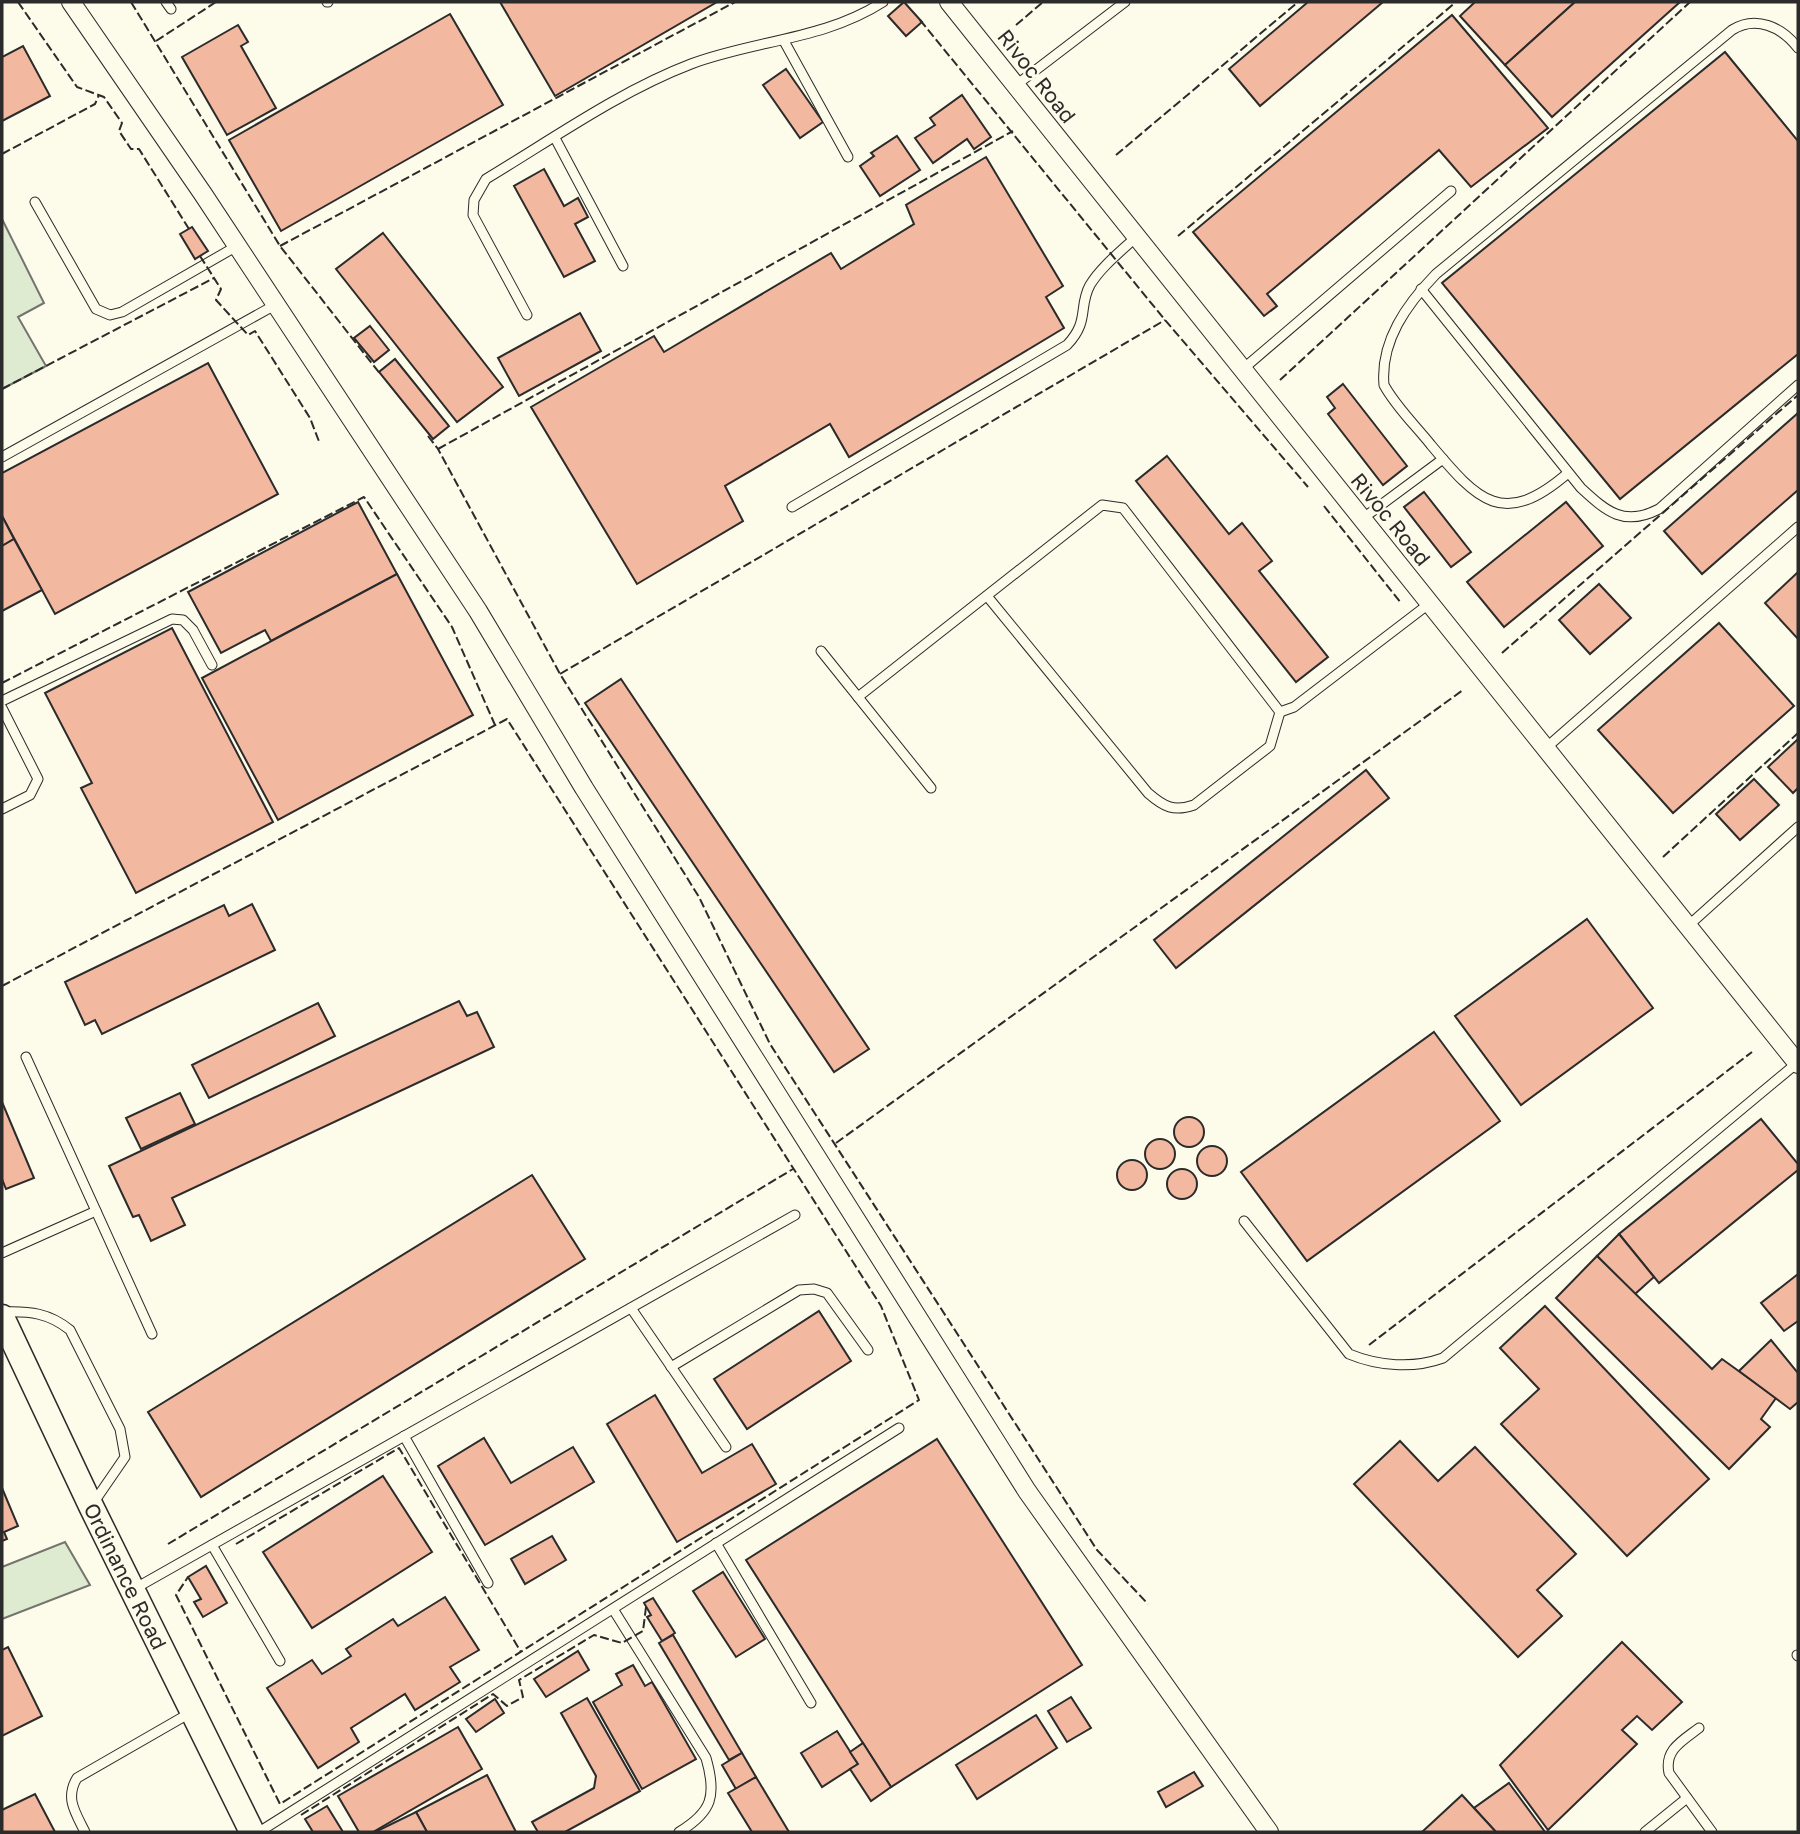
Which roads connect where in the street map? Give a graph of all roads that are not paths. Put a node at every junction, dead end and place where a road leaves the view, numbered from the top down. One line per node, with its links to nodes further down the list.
1 (71, 2): 13 (street)
2 (883, 2): 5 (lane)
3 (949, 2): 7 (street, Rivoc Road)
4 (1125, 2): 7 (lane)
5 (784, 41): 8 (lane); 9 (lane)
6 (1798, 48): 15 (lane)
7 (1015, 86): 12 (street, Rivoc Road)
8 (555, 138): 14 (lane); 17 (lane)
9 (848, 158)
10 (1451, 191): 18 (lane)
11 (35, 202): 13 (lane)
12 (1135, 238): 18 (street, Rivoc Road); 23 (lane)
13 (237, 246): 16 (street)
14 (623, 266)
15 (1421, 289): 21 (lane); 22 (lane)
16 (275, 305): 20 (lane); 68 (street)
17 (527, 316)
18 (1243, 369): 24 (street, Rivoc Road)
19 (1798, 385): 22 (lane)
20 (2, 457)
21 (1443, 459): 22 (lane); 24 (lane)
22 (1569, 473)
23 (792, 507)
24 (1362, 519): 27 (street, Rivoc Road)
25 (1798, 527): 34 (lane)
26 (987, 596): 30 (lane); 33 (lane); 33 (lane)
27 (1430, 603): 33 (lane); 34 (street, Rivoc Road)
28 (821, 651): 30 (lane)
29 (212, 665): 31 (lane)
30 (858, 697): 35 (lane)
31 (2, 701)
32 (2, 708): 36 (lane)
33 (1280, 712)
34 (1547, 747): 38 (street, Rivoc Road)
35 (931, 788)
36 (2, 809)
37 (1798, 827): 38 (lane)
38 (1688, 926): 40 (street, Rivoc Road)
39 (26, 1057): 41 (lane)
40 (1798, 1064): 43 (lane)
41 (96, 1211): 44 (lane); 47 (lane)
42 (795, 1215): 45 (lane)
43 (1244, 1222)
44 (2, 1253)
45 (631, 1308): 49 (lane); 51 (lane)
46 (2, 1314): 53 (street, Ordinance Road); 53 (lane)
47 (152, 1334)
48 (868, 1350): 49 (lane)
49 (671, 1367): 52 (lane)
50 (899, 1428): 54 (lane)
51 (404, 1436): 55 (lane); 56 (lane)
52 (726, 1447)
53 (91, 1506): 57 (street, Ordinance Road)
54 (716, 1543): 58 (lane); 60 (lane)
55 (212, 1545): 57 (lane); 59 (lane)
56 (488, 1583)
57 (132, 1590): 61 (street, Ordinance Road)
58 (613, 1609): 66 (lane); 67 (lane)
59 (280, 1661)
60 (811, 1703)
61 (192, 1712): 64 (lane); 65 (street, Ordinance Road)
62 (1699, 1728): 63 (lane)
63 (1687, 1798): 69 (lane); 70 (lane)
64 (85, 1832)
65 (252, 1832)
66 (260, 1832)
67 (678, 1832)
68 (1269, 1832)
69 (1645, 1832)
70 (1712, 1832)

